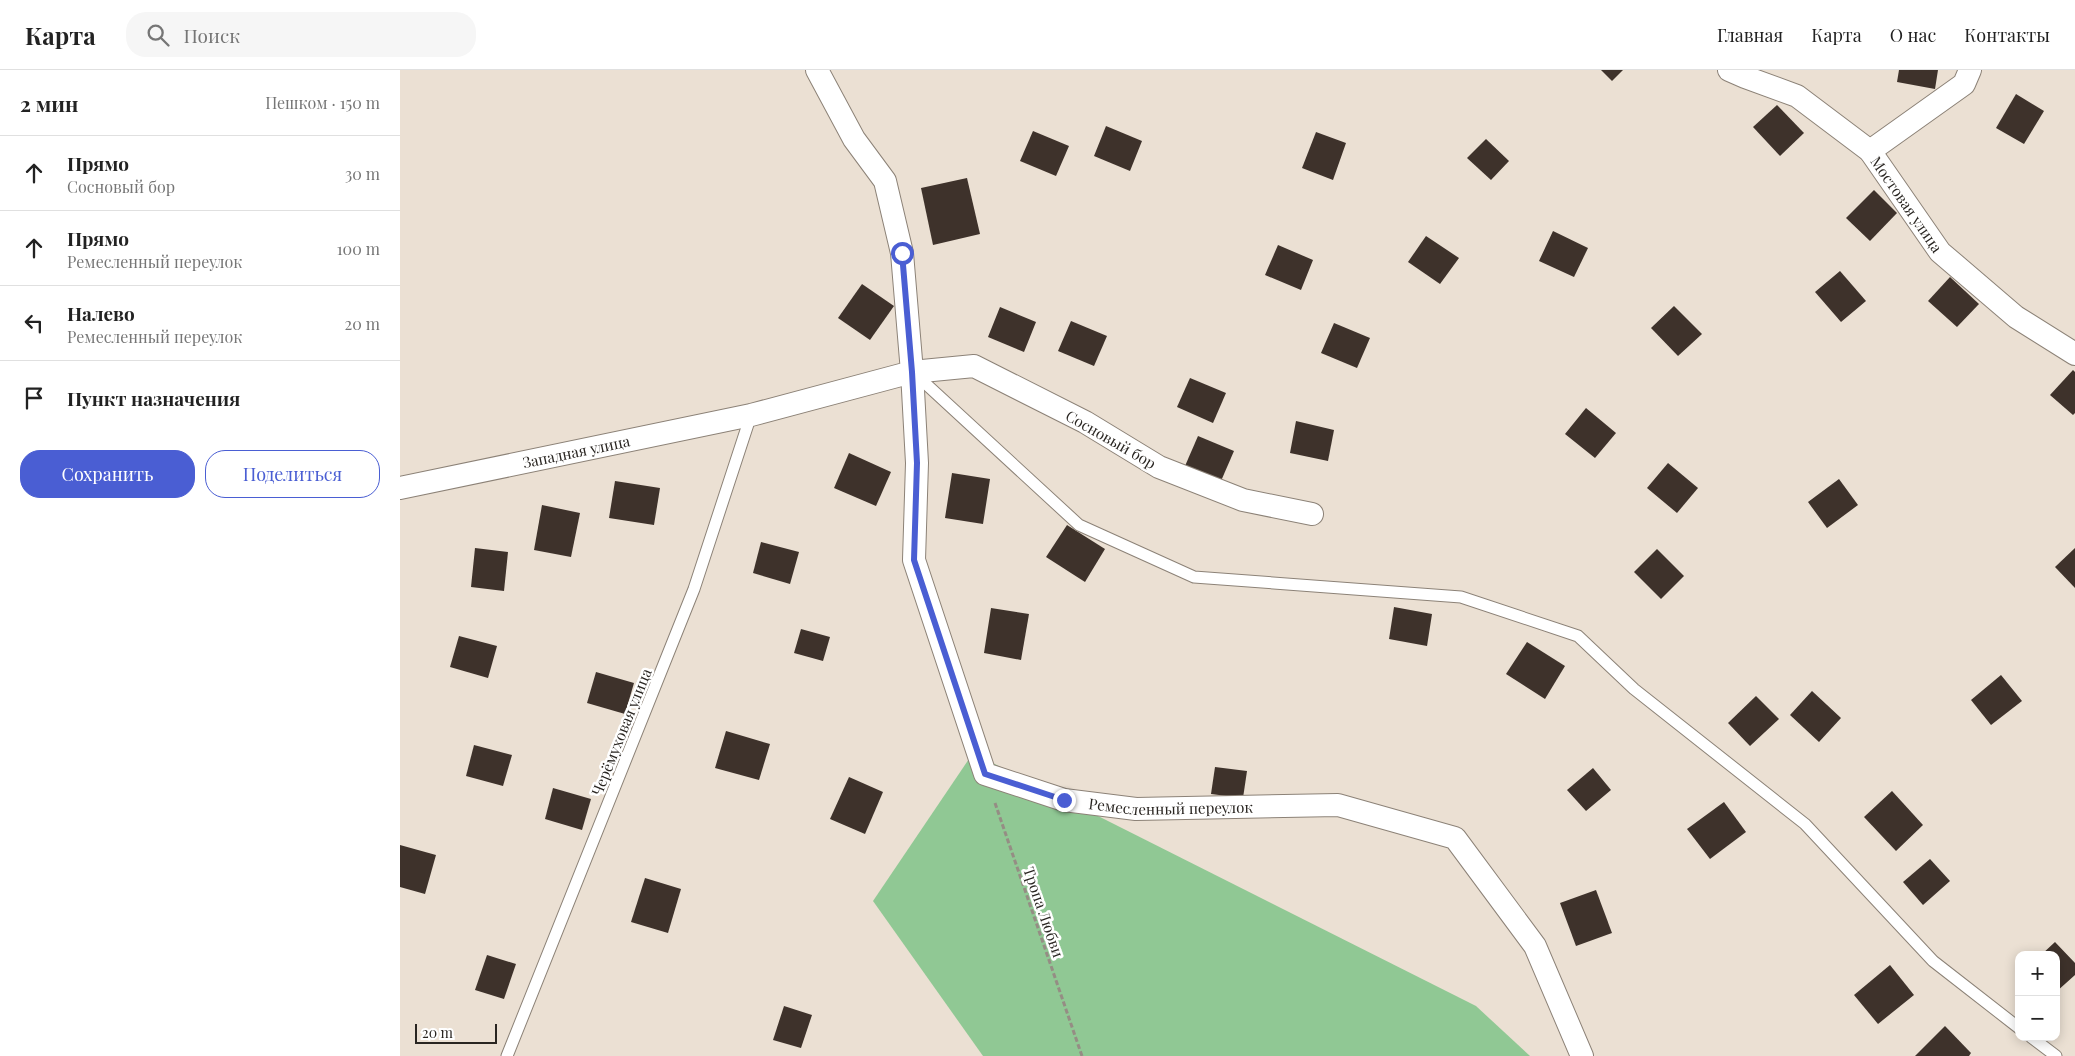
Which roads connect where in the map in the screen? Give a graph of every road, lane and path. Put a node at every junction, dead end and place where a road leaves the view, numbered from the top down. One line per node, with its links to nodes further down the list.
1 (817, 70): 6 (street)
2 (1729, 70): 4 (street, Мостовая улица)
3 (1970, 70): 4 (street)
4 (1870, 152): 5 (street, Мостовая улица)
5 (2075, 354)
6 (912, 372): 7 (street, Сосновый бор); 9 (street, Сосновый бор); 10 (street); 11 (lane)
7 (751, 415): 8 (street, Западная улица); 13 (lane, Черёмуховая улица)
8 (400, 488)
9 (1312, 514)
10 (985, 774): 14 (path, Тропа Любви); 15 (street, Ремесленный переулок)
11 (2015, 1025)
12 (2036, 1041): 16 (lane)
13 (507, 1056)
14 (1082, 1056)
15 (1582, 1056)
16 (2056, 1056)

